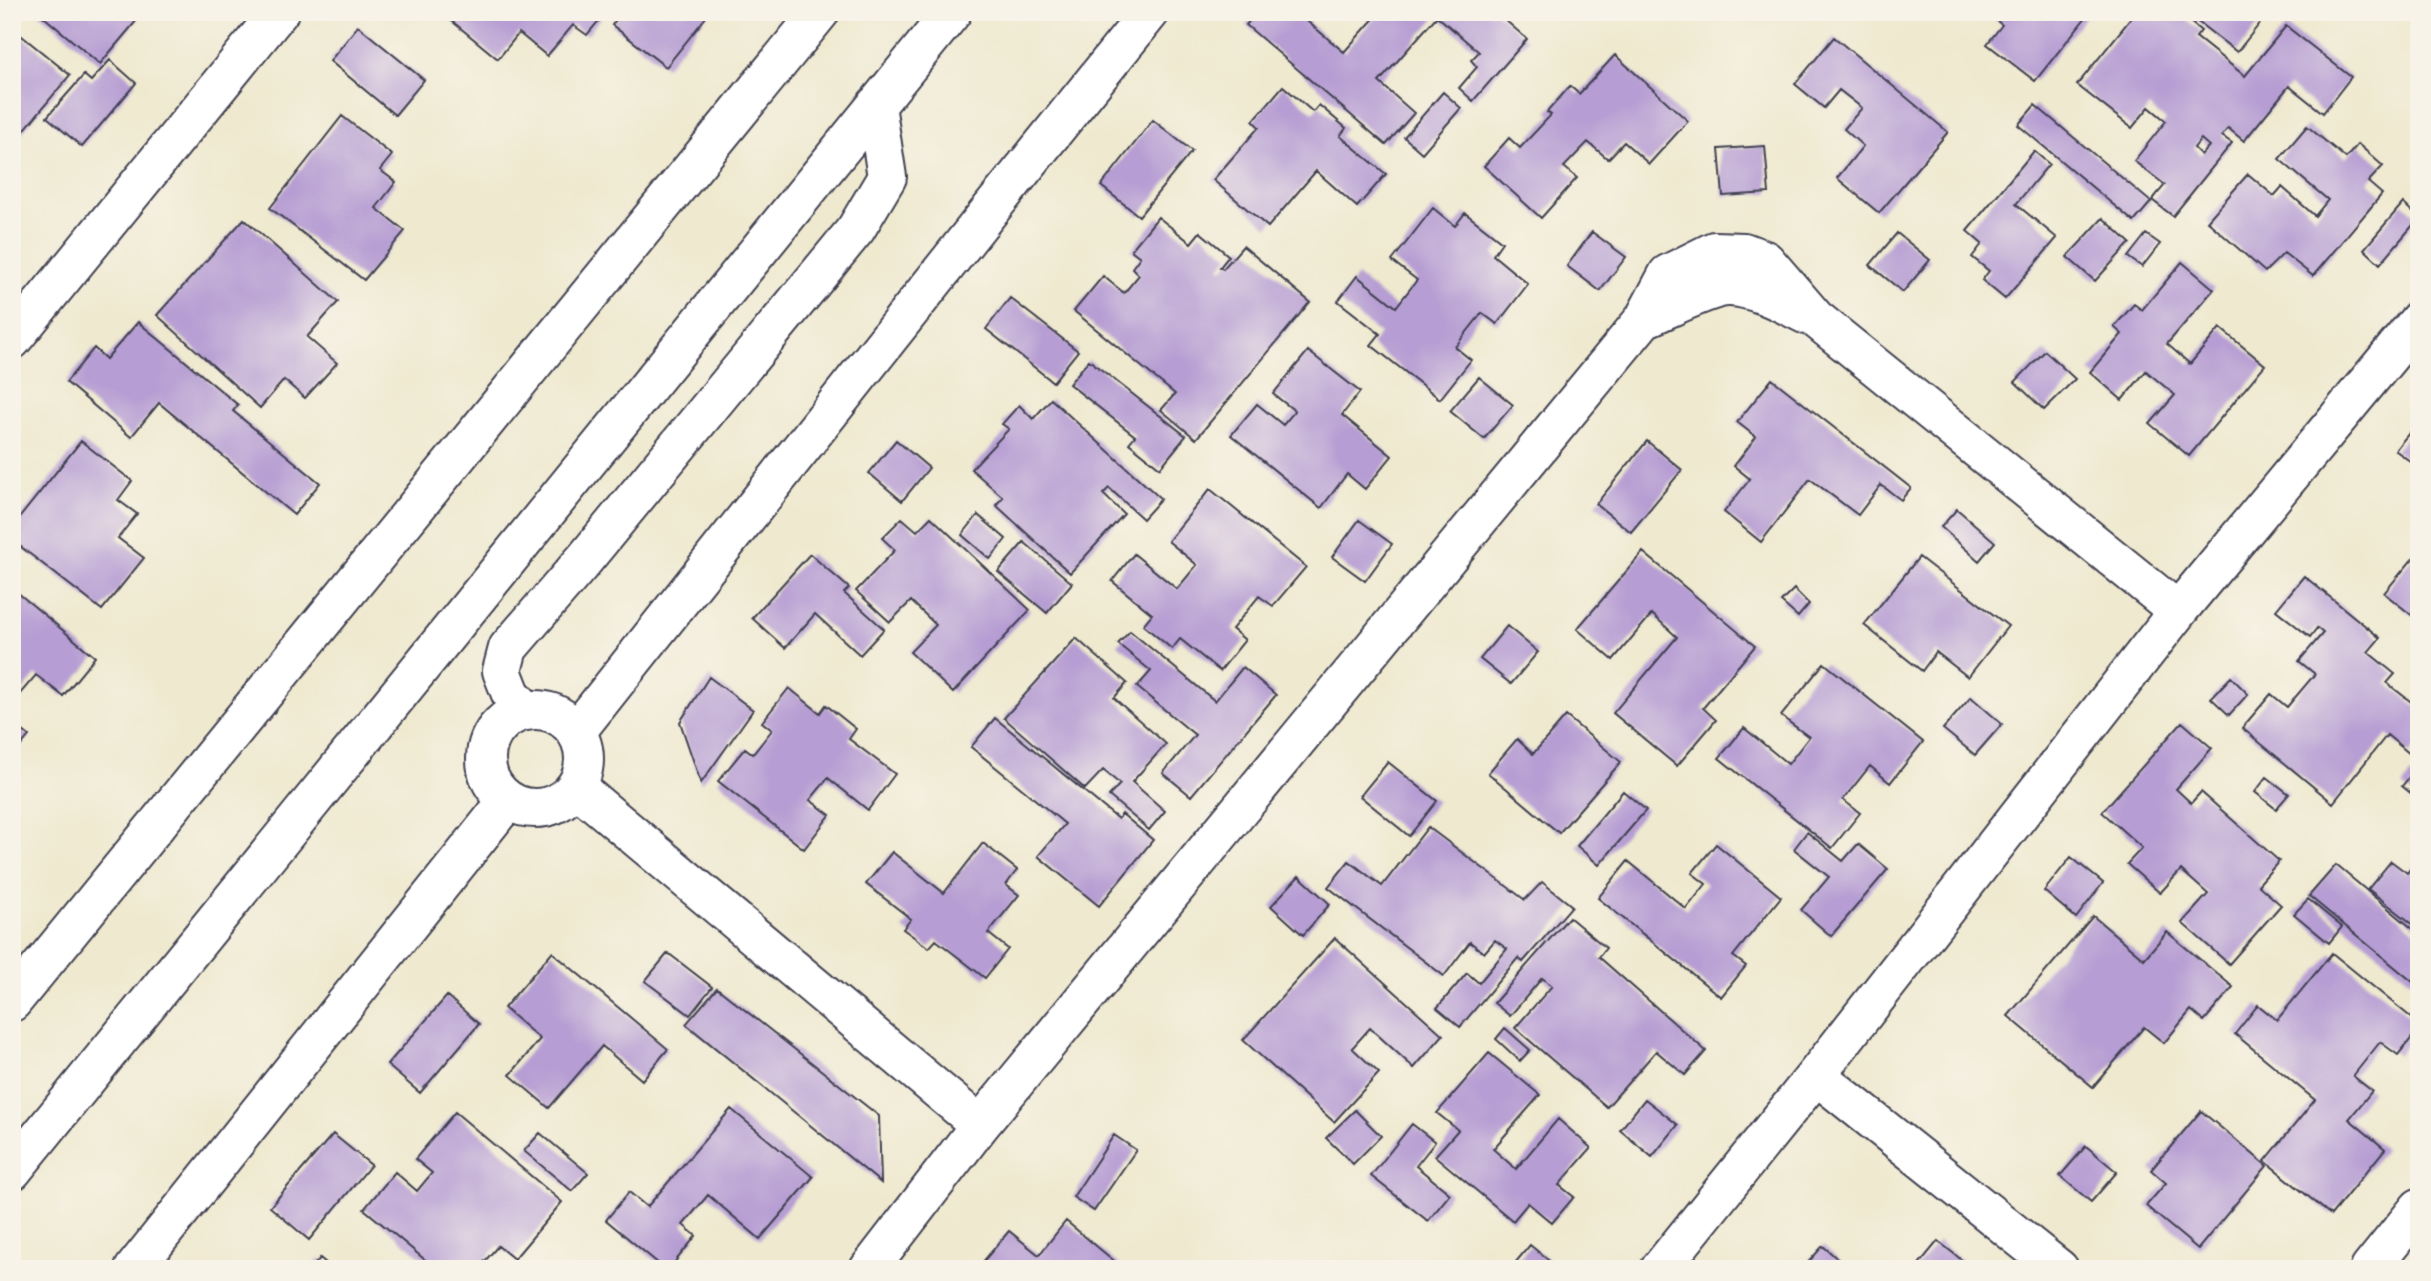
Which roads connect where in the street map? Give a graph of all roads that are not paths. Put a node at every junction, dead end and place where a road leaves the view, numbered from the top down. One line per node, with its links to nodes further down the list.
1 (279, 12): 7 (street)
2 (820, 12): 13 (street)
3 (952, 12): 5 (street)
4 (1150, 12): 10 (street)
5 (876, 106): 9 (street); 16 (street)
6 (2419, 320): 8 (street)
7 (12, 340)
8 (2178, 611): 14 (street); 15 (street)
9 (526, 711): 10 (street); 12 (street)
10 (576, 732): 11 (street)
11 (576, 787): 12 (street); 15 (street)
12 (508, 800): 18 (street)
13 (12, 1002)
14 (1816, 1075): 20 (street); 21 (street)
15 (980, 1125): 19 (street)
16 (12, 1171)
17 (2419, 1208): 22 (street)
18 (134, 1269)
19 (869, 1269)
20 (1660, 1269)
21 (2059, 1269)
22 (2370, 1269)

